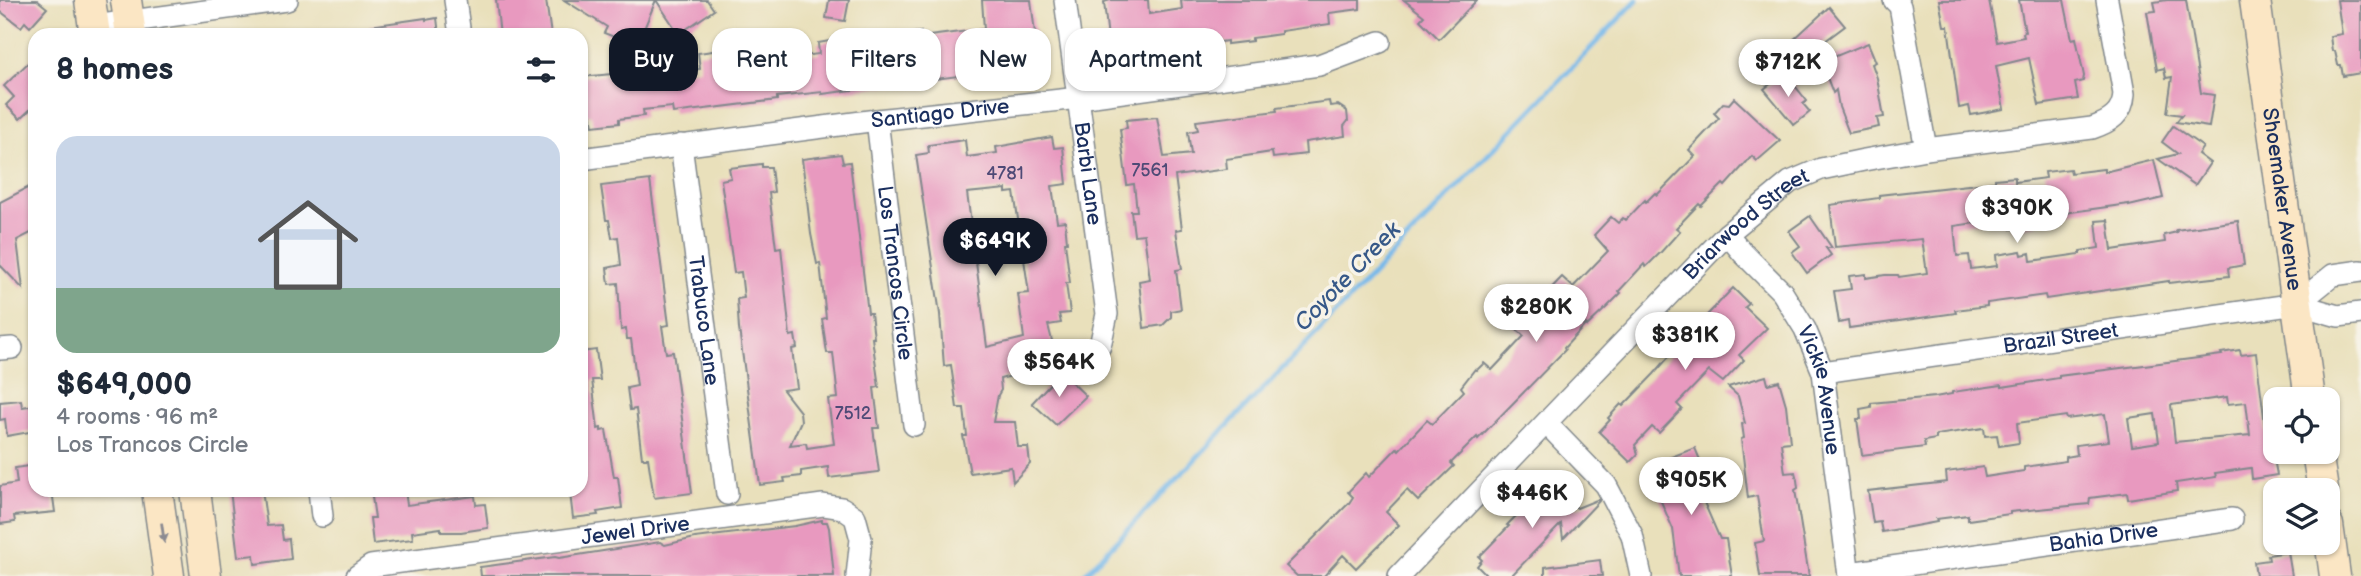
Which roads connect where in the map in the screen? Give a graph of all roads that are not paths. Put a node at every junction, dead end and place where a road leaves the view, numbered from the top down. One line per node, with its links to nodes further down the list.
1 (287, 0): 7 (street)
2 (455, 0): 10 (street)
3 (1065, 0): 12 (street, Barbi Lane)
4 (1894, 0): 15 (street)
5 (2107, 0): 15 (street, Briarwood Street)
6 (2255, 0): 19 (street, Shoemaker Avenue)
7 (251, 2): 8 (street)
8 (128, 19): 9 (street)
9 (93, 20)
10 (459, 28)
11 (1380, 42): 12 (street, Santiago Drive)
12 (1079, 98): 13 (street, Santiago Drive); 21 (street, Barbi Lane)
13 (877, 120): 14 (street, Santiago Drive); 25 (street, Los Trancos Circle)
14 (681, 145): 16 (street, Santiago Drive); 26 (street, Trabuco Lane)
15 (1926, 149): 17 (street, Briarwood Street)
16 (588, 158)
17 (1727, 234): 22 (street, Vickie Avenue); 24 (street, Briarwood Street)
18 (2361, 271): 19 (street)
19 (2297, 304): 20 (street); 22 (street, Brazil Street); 23 (street, Shoemaker Avenue)
20 (2361, 313)
21 (1100, 346)
22 (1823, 372): 33 (street, Vickie Avenue)
23 (2308, 387)
24 (1547, 424): 38 (street, Briarwood Street); 39 (street)
25 (914, 425)
26 (727, 494)
27 (158, 497): 34 (street, one-way to 34)
28 (196, 497): 35 (street)
29 (320, 497): 30 (street)
30 (322, 516)
31 (2232, 519): 33 (street, Bahia Drive)
32 (2332, 555): 40 (street)
33 (1849, 574)
34 (169, 576)
35 (206, 576)
36 (357, 576): 37 (street, Jewel Drive)
37 (857, 576)
38 (1399, 576)
39 (1641, 576)
40 (2334, 576)

